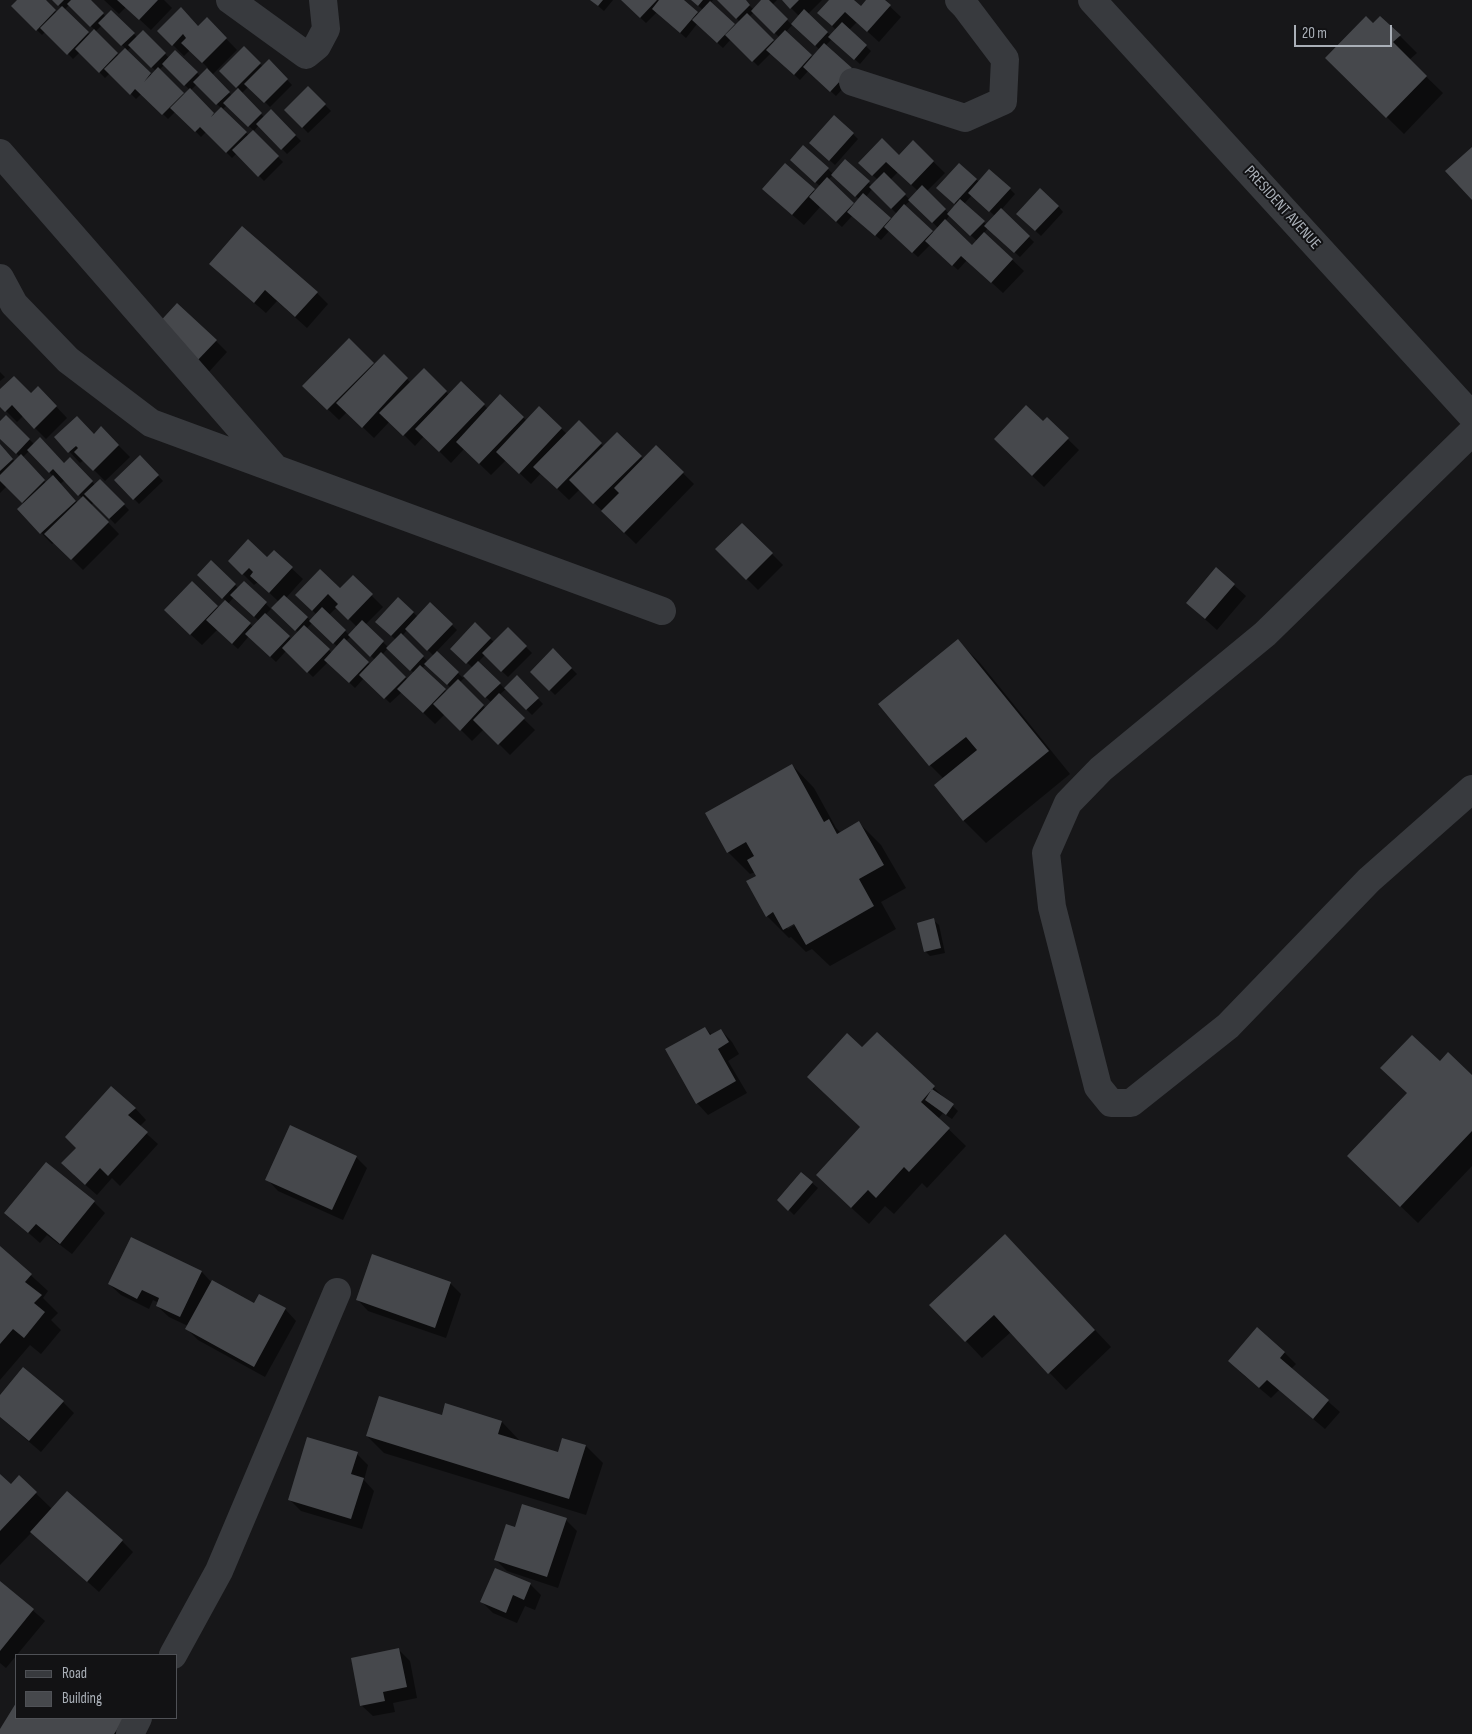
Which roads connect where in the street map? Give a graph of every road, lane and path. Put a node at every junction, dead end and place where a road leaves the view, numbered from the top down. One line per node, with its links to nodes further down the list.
1 (230, 0): 2 (street)
2 (323, 0)
3 (959, 0): 5 (street)
4 (1092, 0): 8 (street, PRESIDENT AVENUE)
5 (853, 82)
6 (0, 153): 10 (street)
7 (0, 278): 10 (street)
8 (1472, 416)
9 (1472, 432): 12 (street)
10 (277, 470): 11 (street)
11 (662, 611)
12 (1472, 789)
13 (337, 1292): 14 (street)
14 (174, 1654)
15 (138, 1719): 16 (street)
16 (130, 1734)

